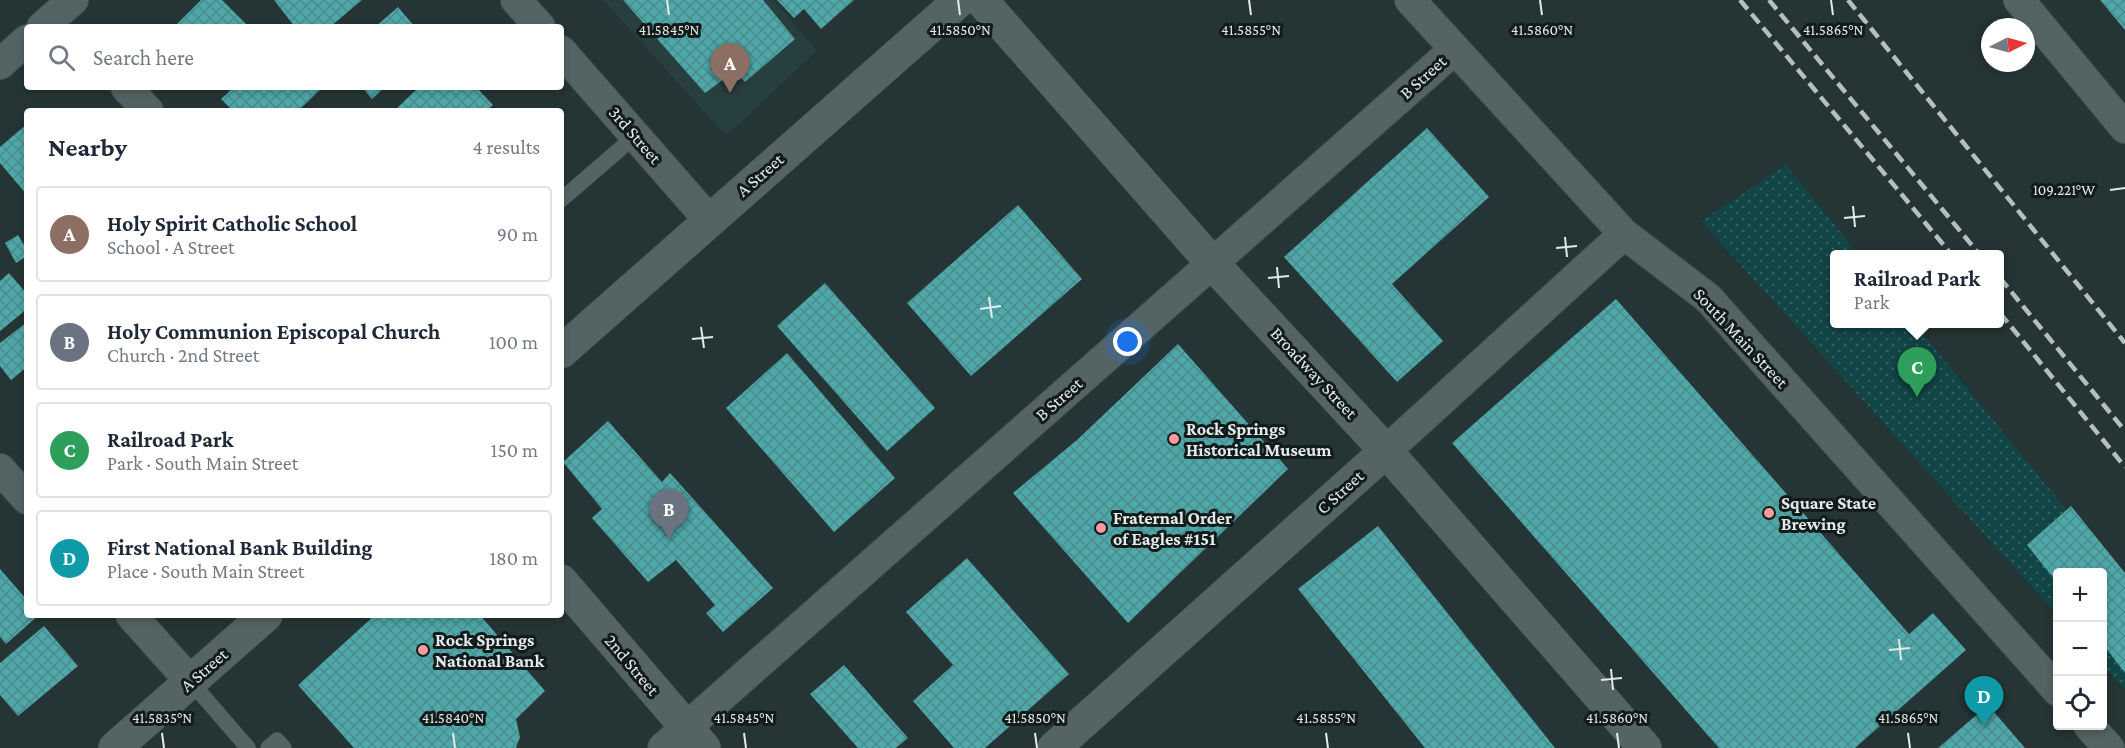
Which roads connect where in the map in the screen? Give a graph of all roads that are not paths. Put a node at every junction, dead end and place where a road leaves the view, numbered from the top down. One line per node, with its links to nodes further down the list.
1 (516, 0): 6 (street)
2 (960, 0): 16 (street, A Street)
3 (981, 0): 18 (street, Broadway Street)
4 (1410, 0): 8 (street, South Main Street)
5 (2019, 0): 13 (street)
6 (537, 24)
7 (24, 43): 10 (street)
8 (1454, 50): 17 (street, South Main Street); 18 (street, B Street)
9 (564, 54): 14 (street, 3rd Street)
10 (0, 64)
11 (129, 90): 12 (street)
12 (145, 108)
13 (2125, 128)
14 (635, 136): 15 (lane); 16 (street, 3rd Street)
15 (564, 197)
16 (709, 220): 19 (street, A Street)
17 (1624, 234): 20 (street, C Street); 27 (street, South Main Street)
18 (1213, 264): 20 (street, Broadway Street); 29 (street, B Street)
19 (564, 349)
20 (1386, 451): 34 (street, C Street); 35 (street, Broadway Street)
21 (0, 469): 22 (street)
22 (24, 496)
23 (564, 585): 29 (street, 2nd Street)
24 (134, 618): 26 (street)
25 (263, 618): 26 (street, A Street)
26 (191, 682): 30 (street, A Street); 31 (lane)
27 (2053, 685)
28 (2093, 730): 36 (street)
29 (684, 741)
30 (115, 748)
31 (248, 748)
32 (268, 748): 33 (lane)
33 (284, 748)
34 (1054, 748)
35 (1645, 748)
36 (2109, 748)

